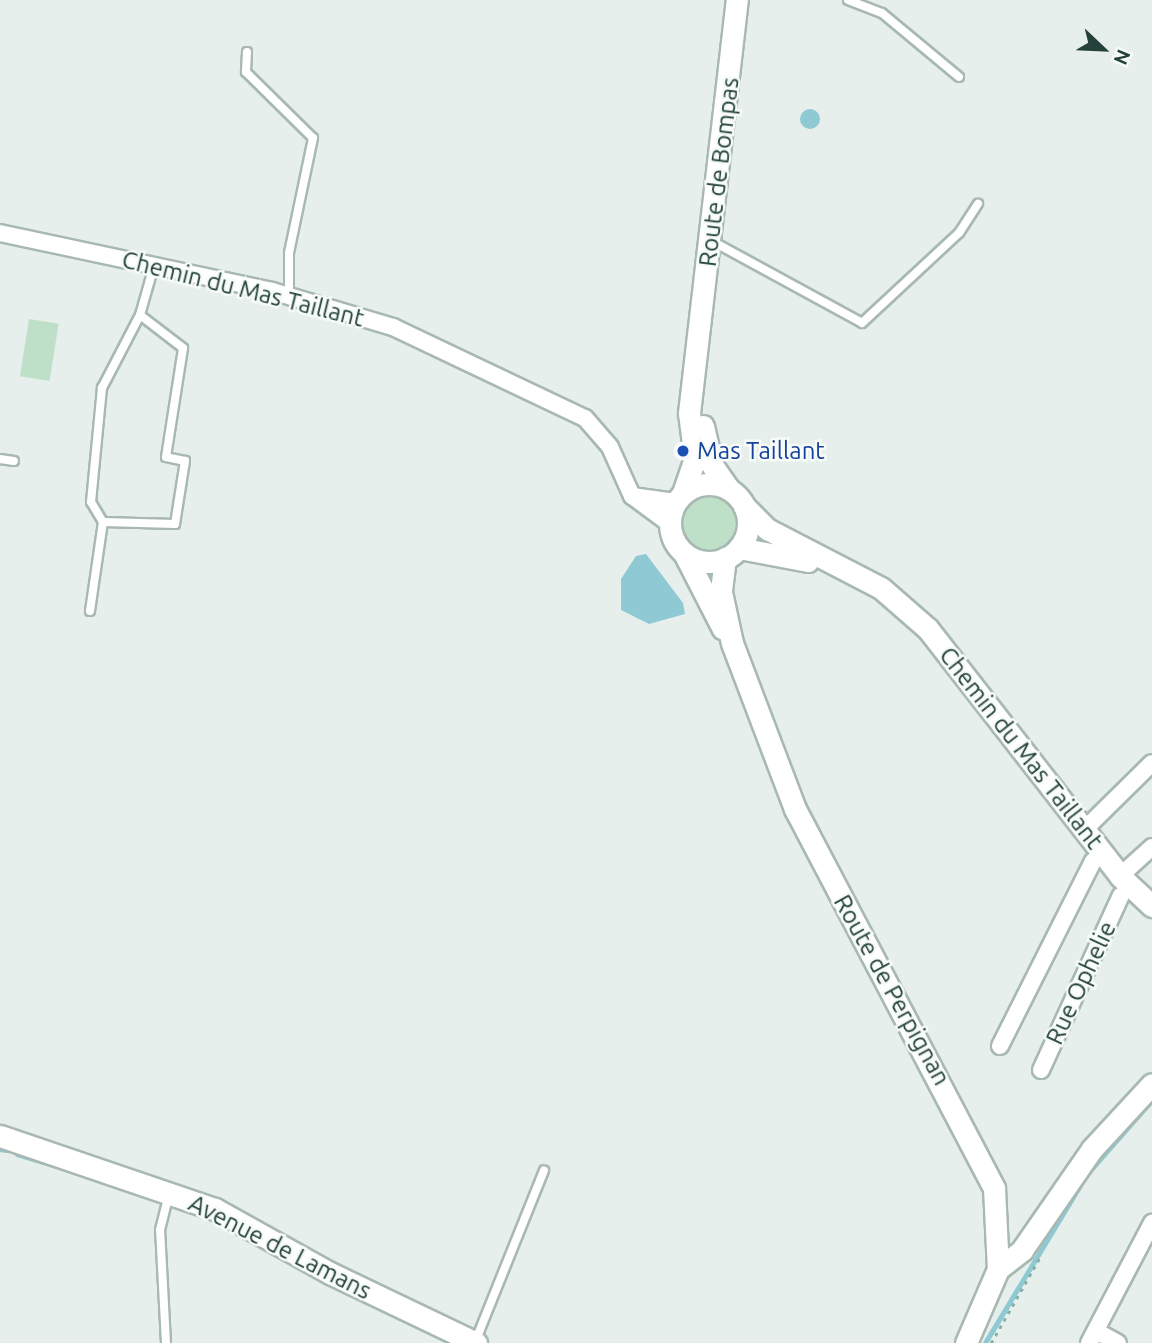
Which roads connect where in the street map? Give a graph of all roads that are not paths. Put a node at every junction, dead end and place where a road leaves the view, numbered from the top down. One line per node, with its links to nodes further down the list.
1 (737, 0): 7 (main road, Route de Bompas)
2 (848, 0): 4 (lane)
3 (247, 52): 9 (lane)
4 (959, 77)
5 (978, 204): 7 (lane)
6 (0, 233): 8 (street, Chemin du Mas Taillant)
7 (710, 240): 11 (main road, Route de Bompas)
8 (154, 267): 9 (street, Chemin du Mas Taillant); 10 (lane)
9 (289, 296): 15 (street, Chemin du Mas Taillant)
10 (141, 315): 18 (lane); 18 (lane)
11 (696, 343): 14 (main road); 16 (main road)
12 (0, 459): 13 (lane)
13 (15, 461)
14 (728, 488): 16 (main road); 17 (main road)
15 (632, 496): 16 (street); 19 (street)
16 (680, 498): 19 (main road)
17 (744, 506): 21 (main road); 25 (main road, Chemin du Mas Taillant)
18 (103, 522): 22 (lane)
19 (670, 524): 20 (main road)
20 (684, 553): 21 (main road); 23 (main road, Route de Perpignan)
21 (732, 553): 23 (main road, Route de Perpignan); 27 (main road, Chemin du Mas Taillant)
22 (90, 611)
23 (732, 643): 38 (main road, Route de Perpignan)
24 (1152, 763): 25 (street)
25 (1084, 830): 28 (main road, Chemin du Mas Taillant)
26 (1152, 847): 28 (street)
27 (1093, 861): 28 (main road, Chemin du Mas Taillant); 31 (street)
28 (1121, 886): 29 (main road, Chemin du Mas Taillant); 30 (main road, Chemin du Mas Taillant); 32 (street, Rue Ophelie)
29 (1152, 906)
30 (1152, 923)
31 (1000, 1046)
32 (1041, 1070)
33 (1152, 1084): 39 (main road)
34 (0, 1136): 36 (main road, Avenue de Lamans)
35 (544, 1170): 43 (lane)
36 (170, 1192): 42 (lane); 43 (main road, Avenue de Lamans)
37 (1152, 1223): 41 (street)
38 (999, 1233): 39 (main road); 40 (main road, Route de Perpignan)
39 (1032, 1233): 40 (main road)
40 (998, 1269): 44 (main road, Route de Perpignan)
41 (1092, 1337): 45 (street)
42 (166, 1343)
43 (476, 1343)
44 (966, 1343)
45 (1118, 1343)

